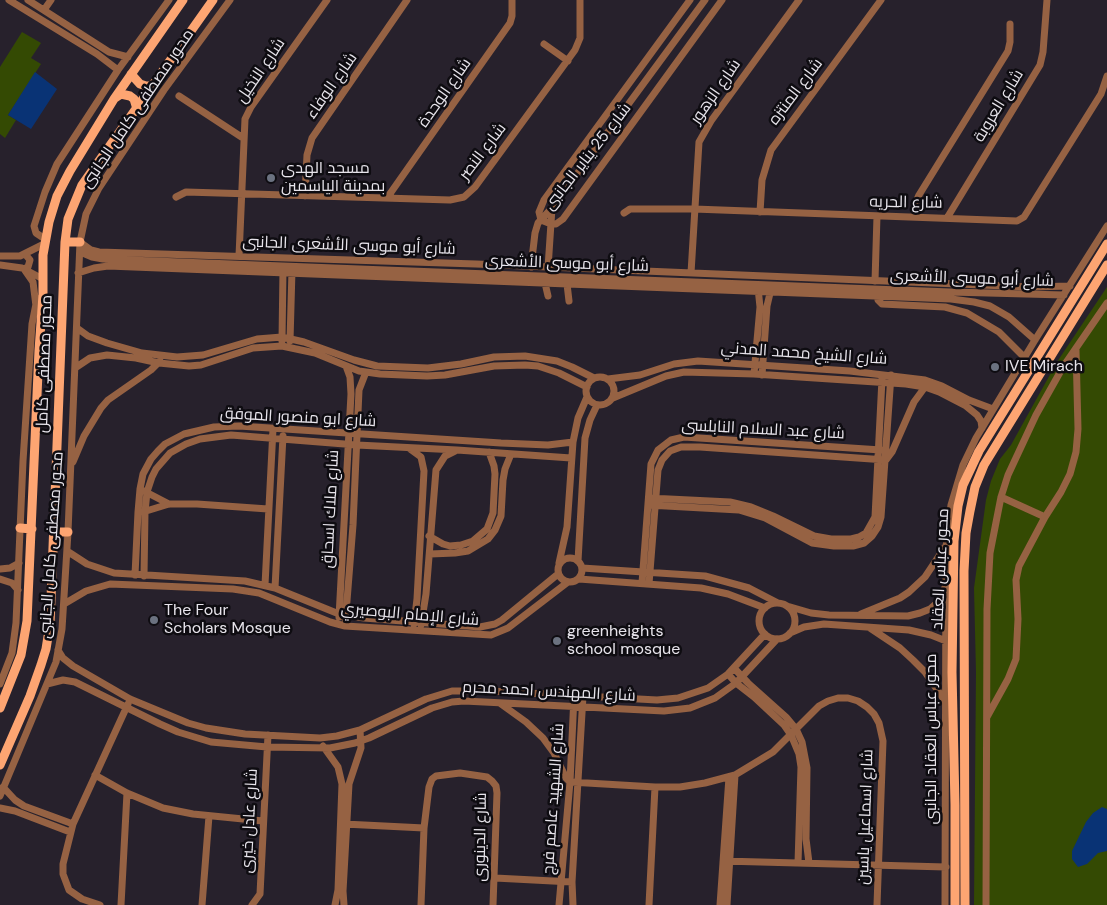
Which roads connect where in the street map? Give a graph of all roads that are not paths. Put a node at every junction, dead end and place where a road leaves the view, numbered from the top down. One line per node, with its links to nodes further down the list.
1 (9, 0): 25 (street)
2 (28, 0): 18 (street)
3 (51, 0): 18 (street)
4 (169, 0): 22 (street)
5 (183, 0): 26 (main road, محور مصطفى كامل)
6 (214, 0): 28 (main road, محور مصطفى كامل)
7 (230, 0): 53 (street, محور مصطفى كامل الجانبى)
8 (327, 0): 36 (street, شارع النخيل)
9 (407, 0): 38 (street, شارع الوفاء)
10 (512, 0): 40 (street, شارع الوحدة)
11 (580, 0): 24 (street, شارع النصر)
12 (690, 0): 21 (street, شارع 25 يناير الجانبى)
13 (705, 0): 23 (street)
14 (722, 0): 35 (street, شارع 25 يناير الجانبى)
15 (799, 0): 42 (street, شارع الزهور)
16 (881, 0): 43 (street, شارع المنتزه)
17 (1046, 0): 47 (street, شارع العروبة)
18 (44, 10): 22 (street)
19 (1010, 24): 46 (street)
20 (544, 44): 24 (street)
21 (651, 52): 23 (street); 29 (street, شارع 25 يناير الجانبى)
22 (128, 57): 25 (street)
23 (662, 60): 31 (street)
24 (568, 62): 40 (street, شارع النصر)
25 (118, 70): 51 (street)
26 (131, 74): 28 (main road); 32 (main road, محور مصطفى كامل)
27 (1107, 76): 47 (street, شارع الحريه)
28 (153, 86): 33 (main road, محور مصطفى كامل)
29 (624, 90): 31 (street); 48 (street, شارع 25 يناير الجانبى)
30 (179, 96): 36 (street)
31 (635, 97): 34 (street)
32 (114, 99): 33 (main road); 51 (main road, محور مصطفى كامل)
33 (137, 109): 52 (main road, محور مصطفى كامل)
34 (620, 118): 35 (street); 41 (street)
35 (631, 126): 49 (street, شارع 25 يناير الجانبى)
36 (244, 138): 37 (street, شارع النخيل)
37 (242, 193): 38 (street, شارع النصر); 39 (street, شارع النصر); 57 (street, شارع النخيل)
38 (305, 196): 40 (street, شارع النصر)
39 (176, 197)
40 (388, 198)
41 (552, 208): 48 (street); 49 (street)
42 (694, 210): 43 (street, شارع الحريه); 44 (street, شارع الحريه); 66 (street, شارع الزهور)
43 (760, 212): 45 (street, شارع الحريه)
44 (624, 213)
45 (877, 216): 46 (street, شارع الحريه); 68 (street)
46 (915, 216): 47 (street, شارع الحريه)
47 (947, 218)
48 (541, 220): 49 (street, شارع 25 يناير الجانبى); 60 (street)
49 (551, 224): 61 (street)
50 (1107, 226): 54 (street, محور عباس العقاد الجانبى)
51 (44, 242): 55 (street); 67 (main road, محور مصطفى كامل)
52 (65, 242): 53 (main road); 150 (main road, محور مصطفى كامل)
53 (80, 242): 57 (street, شارع أبو موسى الأشعرى الجانبى); 63 (street, شارع أبو موسى الأشعرى); 65 (street, محور مصطفى كامل الجانبى)
54 (1102, 247): 72 (street, محور عباس العقاد الجانبى); 113 (main road, محور عباس العقاد)
55 (25, 254): 56 (street); 62 (street)
56 (0, 256)
57 (239, 256): 60 (street, شارع أبو موسى الأشعرى الجانبى)
58 (0, 265): 62 (street)
59 (1107, 266): 223 (main road, محور عباس العقاد)
60 (531, 267): 61 (street, شارع أبو موسى الأشعرى الجانبى)
61 (548, 268): 66 (street, شارع أبو موسى الأشعرى الجانبى)
62 (24, 269): 67 (street); 82 (street)
63 (283, 270): 64 (street, شارع أبو موسى الأشعرى); 65 (street, شارع أبو موسى الأشعرى); 85 (street)
64 (292, 270): 69 (street, شارع أبو موسى الأشعرى); 70 (street, شارع أبو موسى الأشعرى); 85 (street)
65 (78, 273): 84 (street, محور مصطفى كامل الجانبى)
66 (691, 273): 68 (street, شارع أبو موسى الأشعرى الجانبى)
67 (44, 279): 75 (main road, محور مصطفى كامل)
68 (874, 281): 72 (street, شارع أبو موسى الأشعرى الجانبى)
69 (545, 283): 71 (street, شارع أبو موسى الأشعرى); 77 (street)
70 (624, 283): 71 (street, شارع أبو موسى الأشعرى); 73 (street, شارع أبو موسى الأشعرى)
71 (567, 284): 80 (street)
72 (1070, 286): 76 (street, محور عباس العقاد الجانبى)
73 (758, 288): 74 (street, شارع أبو موسى الأشعرى); 91 (street)
74 (771, 289): 78 (street, شارع أبو موسى الأشعرى); 79 (street, شارع أبو موسى الأشعرى); 92 (street)
75 (43, 295): 82 (street, محور مصطفى كامل الجانبى); 149 (main road, محور مصطفى كامل)
76 (1064, 295): 79 (street, شارع أبو موسى الأشعرى); 86 (street, محور عباس العقاد الجانبى)
77 (548, 296)
78 (876, 296): 79 (street, شارع أبو موسى الأشعرى); 83 (street)
79 (951, 296): 83 (street); 86 (street, شارع أبو موسى الأشعرى)
80 (568, 301)
81 (1107, 302): 88 (street)
82 (36, 306): 148 (street, محور مصطفى كامل الجانبى)
83 (952, 308): 89 (street)
84 (76, 328): 90 (street); 94 (street, محور مصطفى كامل الجانبى)
85 (286, 337): 87 (street); 90 (street); 100 (street)
86 (1035, 340): 89 (street, محور عباس العقاد الجانبى)
87 (286, 346): 90 (street); 93 (street)
88 (1076, 350): 141 (street); 147 (street)
89 (1024, 357): 110 (street, محور عباس العقاد الجانبى)
90 (160, 359): 94 (street); 138 (street)
91 (755, 364): 92 (street, شارع الشيخ محمد المدني); 96 (street); 101 (street, شارع الشيخ محمد المدني)
92 (763, 365): 97 (street, شارع الشيخ محمد المدني); 98 (street)
93 (346, 366): 95 (street); 114 (street, شارع ملاك اسحاق)
94 (75, 368): 138 (street, محور مصطفى كامل الجانبى)
95 (366, 372): 104 (street); 115 (street, شارع ملاك اسحاق)
96 (754, 374): 98 (street, شارع الشيخ محمد المدني); 107 (street, شارع الشيخ محمد المدني)
97 (882, 374): 99 (street, شارع الشيخ محمد المدني); 102 (street)
98 (762, 375): 102 (street, شارع الشيخ محمد المدني)
99 (891, 375): 103 (street); 108 (street, شارع الشيخ محمد المدني)
100 (594, 378): 101 (street); 104 (street)
101 (608, 379): 107 (street)
102 (882, 382): 103 (street, شارع الشيخ محمد المدني); 129 (street)
103 (890, 383): 105 (street, شارع الشيخ محمد المدني); 131 (street)
104 (587, 386): 106 (street)
105 (925, 387): 108 (street, شارع الشيخ محمد المدني); 137 (street)
106 (587, 397): 109 (street); 121 (street)
107 (613, 398): 109 (street)
108 (968, 403): 110 (street, شارع الشيخ محمد المدني); 113 (street, شارع الشيخ محمد المدني)
109 (597, 405): 159 (street)
110 (993, 409): 113 (street, محور عباس العقاد الجانبى)
111 (273, 429): 112 (street, شارع ابو منصور الموفق); 118 (street); 139 (street, شارع ابو منصور الموفق)
112 (283, 430): 114 (street, شارع ابو منصور الموفق); 119 (street)
113 (985, 432): 154 (street, محور عباس العقاد الجانبى); 168 (main road, محور عباس العقاد)
114 (348, 434): 115 (street, شارع ابو منصور الموفق); 123 (street, شارع ملاك اسحاق)
115 (358, 435): 120 (street, شارع ابو منصور الموفق); 124 (street, شارع ملاك اسحاق)
116 (674, 438): 117 (street, شارع عبد السلام النابلسى); 126 (street); 142 (street, شارع عبد السلام النابلسى)
117 (712, 438): 127 (street); 129 (street, شارع عبد السلام النابلسى)
118 (272, 439): 119 (street, شارع ابو منصور الموفق); 140 (street, شارع ابو منصور الموفق); 145 (street)
119 (283, 440): 123 (street, شارع ابو منصور الموفق); 173 (street)
120 (428, 440): 122 (street, شارع ابو منصور الموفق); 128 (street)
121 (572, 442): 122 (street, شارع ابو منصور الموفق); 135 (street)
122 (501, 443): 133 (street)
123 (348, 445): 124 (street, شارع ابو منصور الموفق); 179 (street, شارع ملاك اسحاق)
124 (358, 445): 125 (street, شارع ابو منصور الموفق); 179 (street, شارع ملاك اسحاق)
125 (410, 448): 128 (street, شارع ابو منصور الموفق); 152 (street)
126 (677, 448): 127 (street, شارع عبد السلام النابلسى); 142 (street, شارع عبد السلام النابلسى)
127 (712, 448): 136 (street, شارع عبد السلام النابلسى)
128 (428, 449): 130 (street, شارع ابو منصور الموفق)
129 (877, 449): 131 (street, شارع عبد السلام النابلسى); 136 (street)
130 (457, 450): 132 (street, شارع ابو منصور الموفق); 153 (street)
131 (886, 450): 137 (street)
132 (489, 452): 133 (street, شارع ابو منصور الموفق); 153 (street)
133 (500, 453): 134 (street, شارع ابو منصور الموفق)
134 (511, 454): 135 (street, شارع ابو منصور الموفق); 156 (street)
135 (571, 458): 158 (street)
136 (877, 460): 137 (street, شارع عبد السلام النابلسى); 144 (street)
137 (886, 460): 144 (street)
138 (71, 467): 151 (street, محور مصطفى كامل الجانبى)
139 (140, 489): 140 (street); 146 (street, شارع ابو منصور الموفق)
140 (147, 492): 143 (street); 146 (street, شارع ابو منصور الموفق)
141 (1001, 497): 147 (street); 206 (street)
142 (652, 502): 144 (street); 161 (street, شارع عبد السلام النابلسى)
143 (169, 504): 145 (street); 146 (street)
144 (739, 507)
145 (268, 509): 172 (street)
146 (141, 512): 164 (street, شارع ابو منصور الموفق); 165 (street, شارع ابو منصور الموفق)
147 (1045, 517): 206 (street)
148 (20, 528): 149 (main road); 157 (street, محور مصطفى كامل الجانبى)
149 (32, 528): 203 (main road, محور مصطفى كامل)
150 (53, 532): 151 (main road); 214 (main road, محور مصطفى كامل)
151 (68, 532): 155 (street, محور مصطفى كامل الجانبى)
152 (421, 533): 153 (street); 181 (street)
153 (430, 537): 156 (street)
154 (946, 547): 168 (street, محور عباس العقاد الجانبى); 180 (street)
155 (67, 551): 163 (street, شارع الإمام البوصيري); 176 (street, محور مصطفى كامل الجانبى)
156 (430, 554): 181 (street)
157 (19, 563): 160 (street); 174 (street, محور مصطفى كامل الجانبى)
158 (559, 563): 159 (street); 162 (street)
159 (580, 564): 161 (street); 167 (street)
160 (1, 569): 166 (street)
161 (647, 572): 171 (street, شارع عبد السلام النابلسى); 175 (street)
162 (558, 574): 169 (street); 181 (street, شارع الإمام البوصيري)
163 (123, 575): 164 (street, شارع الإمام البوصيري); 170 (street)
164 (135, 575): 165 (street, شارع الإمام البوصيري)
165 (144, 576): 172 (street, شارع الإمام البوصيري)
166 (2, 579): 174 (street)
167 (579, 579): 169 (street); 171 (street)
168 (949, 581): 180 (street); 188 (street, محور عباس العقاد الجانبى); 191 (main road, محور عباس العقاد)
169 (568, 582): 184 (street, شارع الإمام البوصيري)
170 (123, 584): 176 (street, شارع الإمام البوصيري); 182 (street, شارع الإمام البوصيري)
171 (645, 584): 178 (street)
172 (265, 585): 173 (street, شارع الإمام البوصيري)
173 (275, 588): 179 (street, شارع الإمام البوصيري)
174 (18, 590): 195 (street, محور مصطفى كامل الجانبى)
175 (778, 603): 177 (street); 178 (street)
176 (64, 604): 189 (street, محور مصطفى كامل الجانبى)
177 (787, 606): 180 (street); 185 (street)
178 (765, 608): 186 (street)
179 (343, 615): 181 (street, شارع الإمام البوصيري); 182 (street, شارع ملاك اسحاق)
180 (856, 616)
181 (418, 621): 184 (street)
182 (342, 625): 184 (street, شارع الإمام البوصيري)
183 (870, 628): 185 (street); 188 (street); 200 (street)
184 (416, 631)
185 (790, 633): 187 (street)
186 (765, 634): 187 (street); 190 (street, شارع المهندس احمد محرم)
187 (777, 639): 193 (street, شارع المهندس احمد محرم)
188 (946, 641): 191 (street, محور عباس العقاد الجانبى)
189 (58, 650): 196 (street, محور مصطفى كامل الجانبى); 199 (street, شارع المهندس احمد محرم)
190 (734, 668): 192 (street, شارع المهندس احمد محرم); 193 (street)
191 (949, 672): 200 (street, محور عباس العقاد الجانبى); 223 (main road, محور عباس العقاد)
192 (728, 674): 194 (street); 198 (street, شارع المهندس احمد محرم)
193 (742, 677): 194 (street, شارع المهندس احمد محرم); 208 (street)
194 (736, 683): 205 (street, شارع المهندس احمد محرم); 208 (street)
195 (0, 684)
196 (47, 684): 202 (street, شارع المهندس احمد محرم); 220 (street, محور مصطفى كامل الجانبى)
197 (574, 696): 198 (street, شارع المهندس احمد محرم); 204 (street, شارع الشهيد عاصم فرج); 207 (street, شارع المهندس احمد محرم)
198 (582, 696): 205 (street, شارع الشهيد عاصم فرج)
199 (130, 699): 202 (street); 209 (street, شارع المهندس احمد محرم)
200 (945, 701): 238 (street, محور عباس العقاد الجانبى)
201 (501, 704): 204 (street, شارع المهندس احمد محرم); 211 (street, شارع المهندس احمد محرم); 217 (street)
202 (126, 707): 212 (street, شارع المهندس احمد محرم); 215 (street)
203 (0, 708)
204 (573, 708): 205 (street, شارع المهندس احمد محرم); 217 (street, شارع الشهيد عاصم فرج)
205 (582, 708): 218 (street, شارع الشهيد عاصم فرج)
206 (986, 720): 260 (street)
207 (360, 730): 210 (street, شارع المهندس احمد محرم); 211 (street)
208 (794, 732): 216 (street, شارع اسماعيل ياسين); 235 (street); 236 (street); 237 (street, شارع اسماعيل ياسين)
209 (268, 735): 210 (street, شارع المهندس احمد محرم); 212 (street, شارع عادل خيرى)
210 (320, 738): 213 (street)
211 (362, 741): 213 (street, شارع المهندس احمد محرم); 219 (street)
212 (267, 747): 213 (street, شارع المهندس احمد محرم); 228 (street, شارع عادل خيرى)
213 (324, 748): 219 (street)
214 (1, 761)
215 (95, 775): 222 (street); 230 (street)
216 (732, 776): 221 (street, شارع اسماعيل ياسين); 234 (street)
217 (570, 782): 218 (street, شارع اسماعيل ياسين); 240 (street, شارع الشهيد عاصم فرج)
218 (578, 782): 221 (street, شارع اسماعيل ياسين); 241 (street, شارع الشهيد عاصم فرج)
219 (346, 784): 231 (street)
220 (3, 787): 224 (street, محور مصطفى كامل الجانبى); 230 (street)
221 (655, 787): 253 (street)
222 (127, 793): 226 (street); 244 (street)
223 (959, 794): 227 (main road, محور عباس العقاد); 229 (main road, محور عباس العقاد)
224 (0, 796)
225 (0, 808): 233 (street)
226 (209, 816): 228 (street); 245 (street)
227 (964, 817): 229 (main road); 259 (main road, محور عباس العقاد)
228 (264, 821): 246 (street, شارع عادل خيرى)
229 (955, 823): 258 (main road, محور عباس العقاد)
230 (73, 824): 233 (street)
231 (344, 824): 232 (street); 242 (street)
232 (424, 828): 239 (street, شارع الدينورى); 249 (street, شارع الدينورى)
233 (70, 832): 243 (street)
234 (726, 861): 235 (street); 254 (street); 255 (street)
235 (798, 863): 236 (street)
236 (809, 863): 237 (street)
237 (879, 865): 238 (street); 256 (street, شارع اسماعيل ياسين)
238 (946, 867): 257 (street, محور عباس العقاد الجانبى)
239 (495, 878): 240 (street); 250 (street, شارع الدينورى)
240 (562, 881): 241 (street); 251 (street, شارع الشهيد عاصم فرج)
241 (572, 882): 252 (street, شارع الشهيد عاصم فرج)
242 (340, 890): 247 (street); 248 (street)
243 (100, 905)
244 (121, 905)
245 (202, 905)
246 (252, 905)
247 (335, 905)
248 (344, 905)
249 (421, 905)
250 (493, 905)
251 (559, 905)
252 (573, 905)
253 (649, 905)
254 (720, 905)
255 (727, 905)
256 (877, 905)
257 (945, 905)
258 (954, 905)
259 (965, 905)
260 (986, 905)

